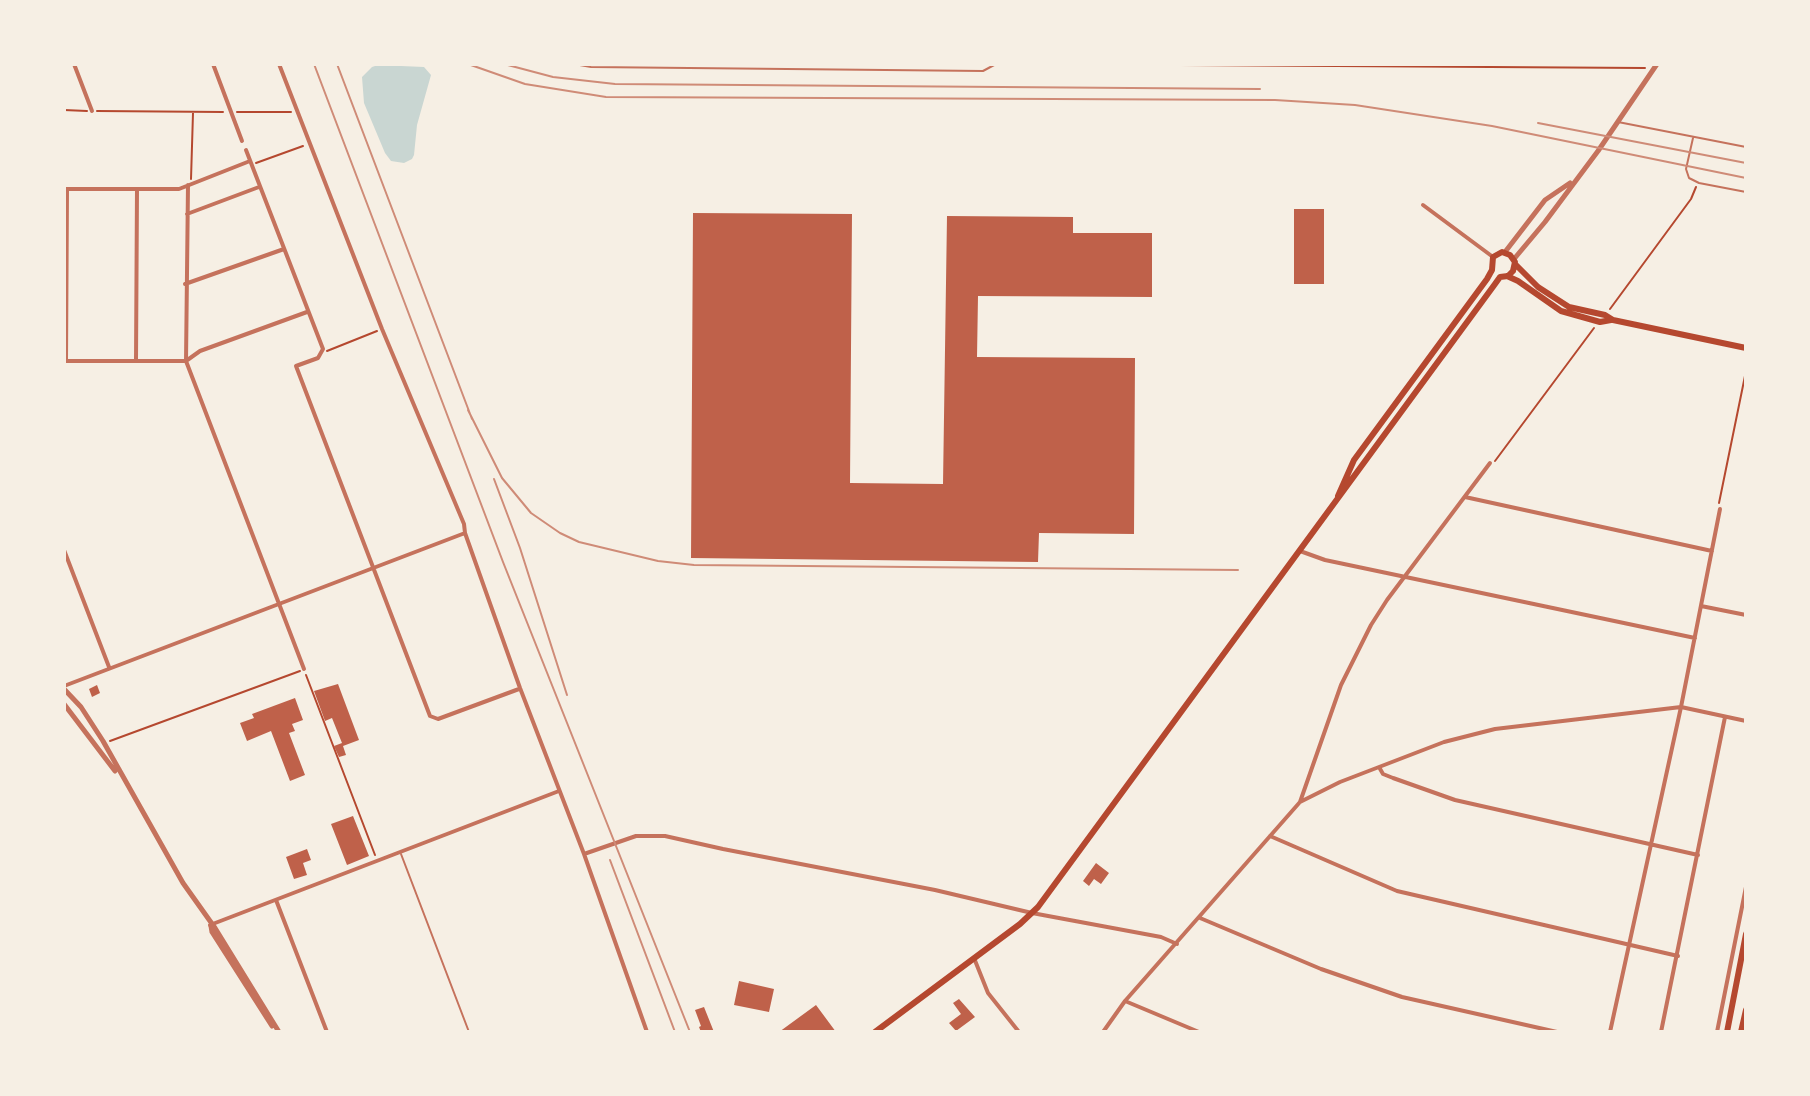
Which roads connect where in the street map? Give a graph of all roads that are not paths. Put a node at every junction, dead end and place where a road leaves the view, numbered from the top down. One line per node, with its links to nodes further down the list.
1 (74, 64): 7 (street)
2 (213, 64): 10 (street)
3 (279, 64): 39 (street)
4 (574, 64): 5 (lane)
5 (996, 64)
6 (1656, 66): 8 (street)
7 (92, 111)
8 (1617, 122): 9 (lane); 14 (street)
9 (1693, 137): 11 (lane); 19 (lane)
10 (242, 141)
11 (1746, 147)
12 (246, 150): 13 (street)
13 (251, 163): 15 (street); 16 (street)
14 (1574, 181): 23 (street); 25 (street)
15 (188, 185): 18 (street); 21 (street)
16 (260, 187): 21 (street); 22 (street)
17 (65, 189): 18 (street); 32 (street)
18 (137, 189): 33 (street)
19 (1746, 192)
20 (1423, 205): 24 (street)
21 (187, 214): 28 (street)
22 (284, 249): 28 (street); 29 (street)
23 (1505, 252): 24 (main road); 25 (main road)
24 (1493, 257): 26 (main road)
25 (1514, 262): 27 (main road); 30 (main road)
26 (1492, 270): 27 (main road); 36 (main road)
27 (1504, 276): 30 (main road); 36 (main road)
28 (185, 284): 34 (street)
29 (308, 311): 34 (street); 43 (street)
30 (1613, 320): 31 (main road)
31 (1746, 348)
32 (65, 361): 33 (street)
33 (136, 361): 34 (street)
34 (186, 361): 45 (street)
35 (1490, 463): 37 (street)
36 (1338, 496): 41 (main road)
37 (1465, 497): 42 (street); 44 (street)
38 (1720, 509): 42 (street)
39 (465, 533): 43 (street); 52 (street)
40 (64, 550): 49 (street)
41 (1300, 551): 44 (street); 68 (main road)
42 (1712, 551): 46 (street)
43 (371, 568): 45 (street); 52 (street)
44 (1407, 577): 48 (street); 60 (street)
45 (279, 603): 49 (street); 50 (street)
46 (1701, 606): 47 (street); 48 (street)
47 (1746, 615)
48 (1695, 638): 54 (street)
49 (109, 667): 51 (street)
50 (304, 669)
51 (64, 688): 58 (street)
52 (520, 688): 59 (street)
53 (64, 704): 58 (street)
54 (1681, 707): 55 (street); 57 (street); 62 (street)
55 (1725, 716): 56 (street); 65 (street)
56 (1746, 721)
57 (1379, 767): 60 (street); 62 (street)
58 (127, 788): 70 (street)
59 (559, 791): 63 (street); 64 (street)
60 (1300, 802): 61 (street)
61 (1270, 836): 69 (street); 73 (street)
62 (1650, 844): 65 (street); 73 (street)
63 (401, 852): 67 (street); 80 (lane)
64 (584, 854): 68 (street); 81 (street)
65 (1698, 855): 74 (street)
66 (1746, 887): 89 (street)
67 (276, 900): 70 (street); 79 (street)
68 (1032, 913): 72 (street); 75 (main road)
69 (1200, 918): 72 (street); 86 (street)
70 (210, 925): 78 (street)
71 (1746, 934): 90 (main road)
72 (1177, 944): 76 (street)
73 (1629, 945): 74 (street); 87 (street)
74 (1678, 956): 88 (street)
75 (974, 958): 82 (main road); 83 (street)
76 (1125, 1001): 84 (street); 85 (street)
77 (1746, 1010): 91 (main road)
78 (278, 1032)
79 (327, 1032)
80 (469, 1032)
81 (647, 1032)
82 (875, 1032)
83 (1019, 1032)
84 (1103, 1032)
85 (1199, 1032)
86 (1557, 1032)
87 (1610, 1032)
88 (1661, 1032)
89 (1717, 1032)
90 (1727, 1032)
91 (1741, 1032)

